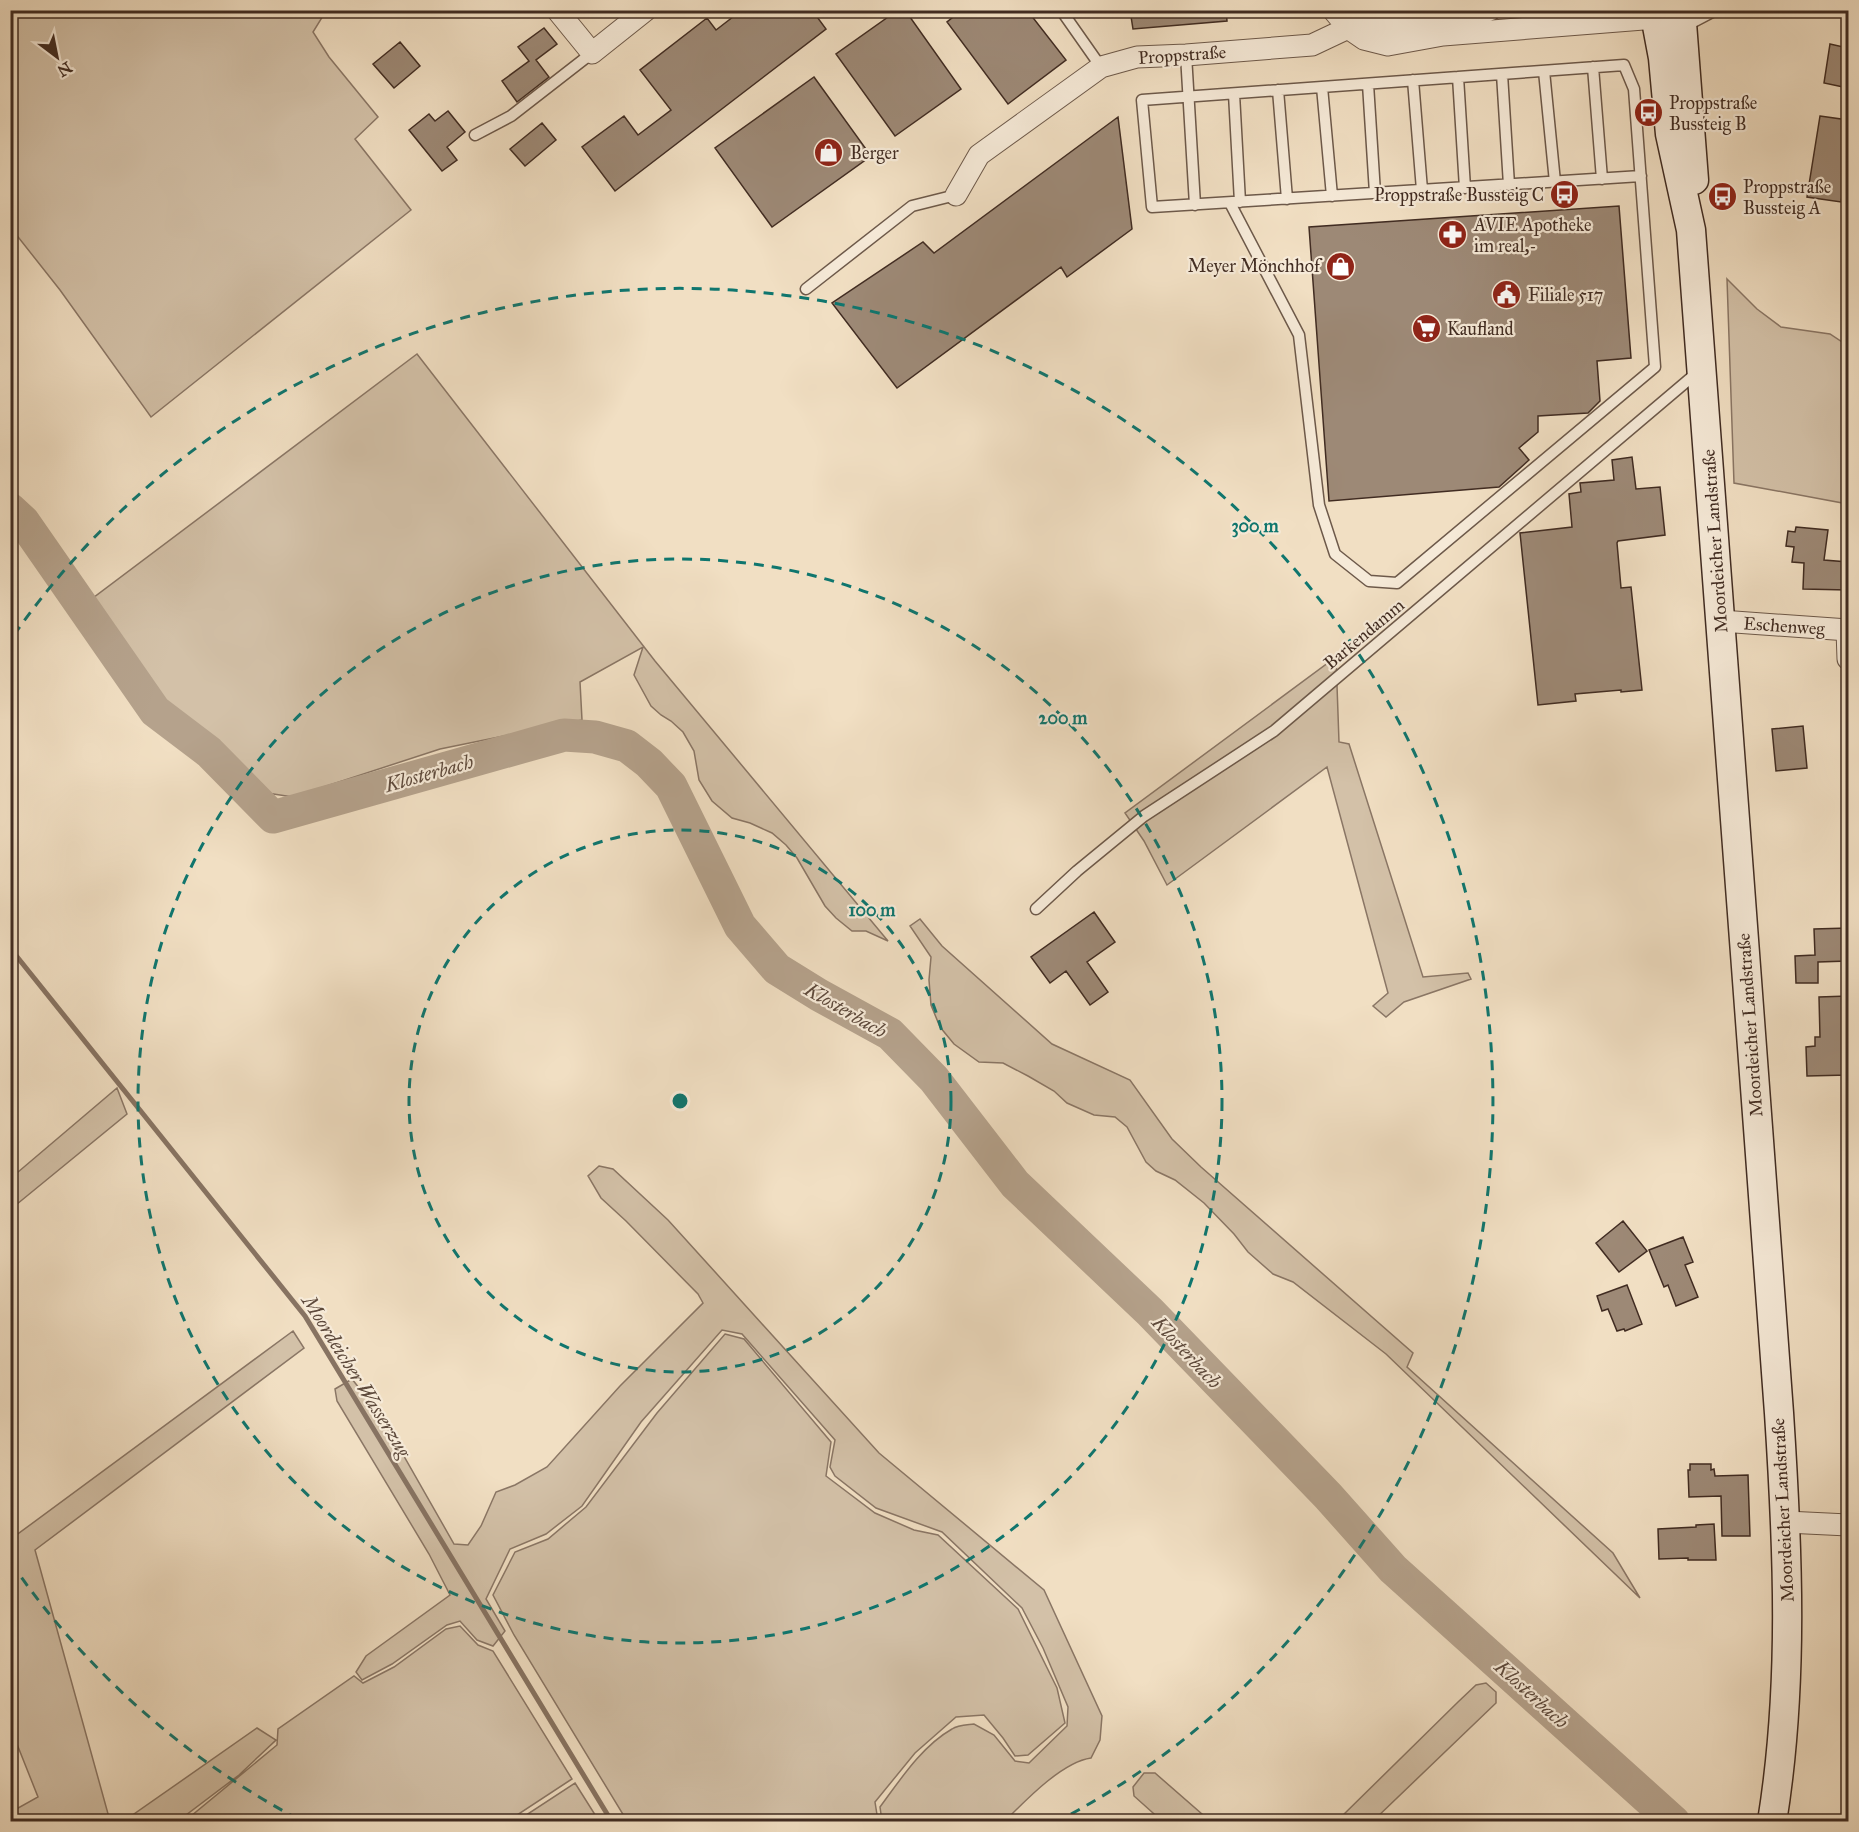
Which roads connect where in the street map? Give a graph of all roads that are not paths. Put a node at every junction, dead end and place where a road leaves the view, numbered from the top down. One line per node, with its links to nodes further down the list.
1 (557, 10): 10 (street)
2 (646, 10): 10 (street)
3 (1061, 10): 12 (lane)
4 (1333, 10): 9 (street)
5 (1490, 10): 7 (street, Proppstraße)
6 (1716, 10): 8 (lane)
7 (1458, 11): 9 (street, Proppstraße)
8 (1668, 15): 9 (street); 37 (main road, Moordeicher Landstraße)
9 (1350, 19): 11 (street, Proppstraße)
10 (592, 53): 23 (lane)
11 (1186, 55): 12 (street, Proppstraße); 22 (lane)
12 (1101, 67): 31 (street, Proppstraße)
13 (1593, 67): 14 (lane); 24 (lane); 25 (lane)
14 (1544, 71): 15 (lane); 26 (lane)
15 (1502, 74): 16 (lane); 27 (lane)
16 (1458, 77): 17 (lane); 28 (lane)
17 (1413, 80): 18 (lane); 29 (lane)
18 (1368, 84): 19 (lane); 30 (lane)
19 (1322, 87): 20 (lane); 32 (lane)
20 (1278, 90): 21 (lane); 33 (lane)
21 (1234, 94): 22 (lane); 34 (lane)
22 (1189, 97): 35 (lane); 35 (lane)
23 (475, 135)
24 (1641, 176): 25 (lane); 34 (lane)
25 (1602, 179): 26 (lane)
26 (1555, 182): 27 (lane)
27 (1509, 185): 28 (lane)
28 (1466, 188): 29 (lane)
29 (1422, 190): 30 (lane)
30 (1375, 193): 32 (lane)
31 (956, 195): 36 (lane)
32 (1332, 196): 33 (lane)
33 (1287, 199): 34 (lane)
34 (1235, 202): 35 (lane)
35 (1195, 205)
36 (806, 289)
37 (1702, 369): 38 (main road, Moordeicher Landstraße); 41 (lane, Barkendamm)
38 (1721, 621): 39 (street, Eschenweg); 42 (main road, Moordeicher Landstraße)
39 (1848, 630): 40 (street, Eschenweg)
40 (1848, 659)
41 (1036, 909)
42 (1786, 1522): 43 (street); 44 (main road, Moordeicher Landstraße)
43 (1848, 1525)
44 (1773, 1821)

